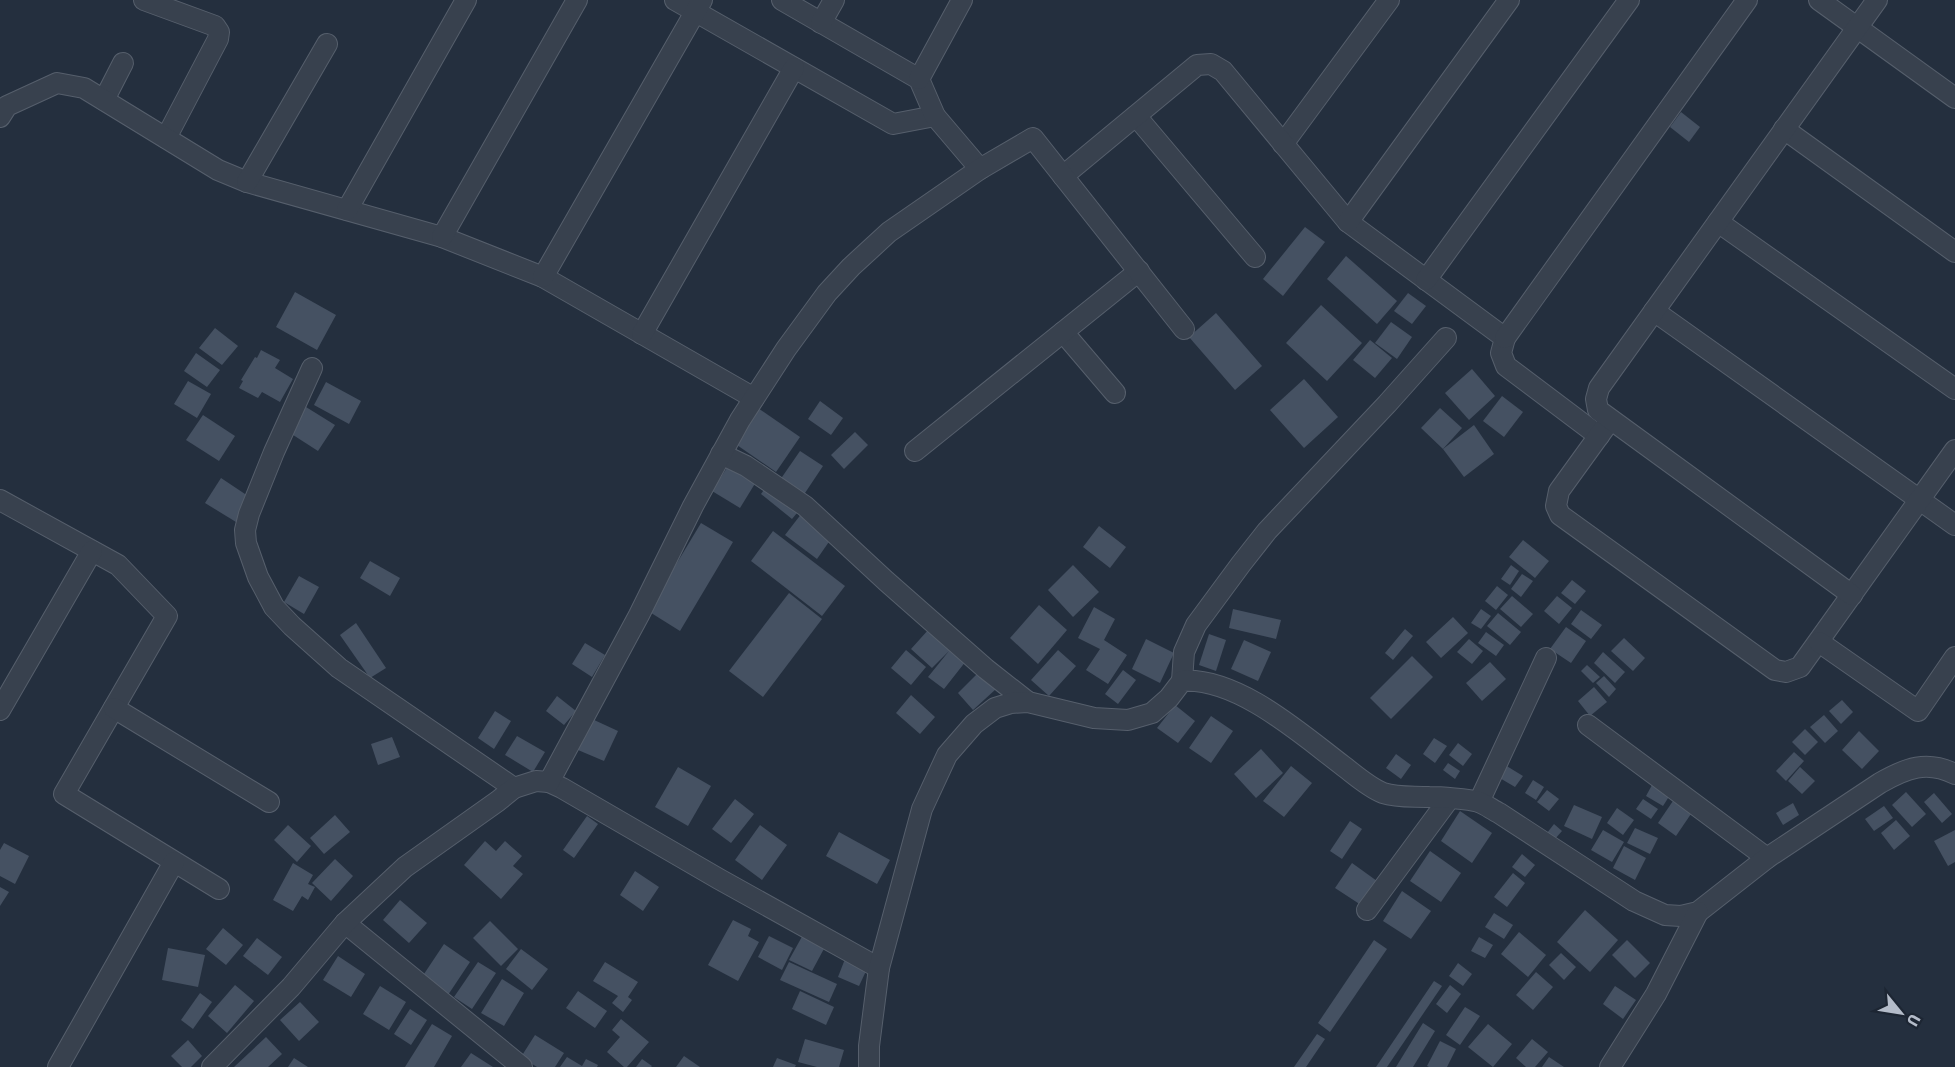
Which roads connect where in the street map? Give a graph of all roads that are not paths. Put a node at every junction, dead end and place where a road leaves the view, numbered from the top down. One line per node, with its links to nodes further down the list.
1 (144, 0): 27 (street)
2 (466, 0): 32 (street)
3 (577, 0): 35 (street)
4 (675, 0): 14 (street)
5 (782, 0): 15 (street)
6 (834, 0): 15 (street)
7 (962, 0): 20 (street)
8 (1389, 0): 28 (street)
9 (1509, 0): 33 (street)
10 (1629, 0): 40 (street)
11 (1747, 0): 46 (street)
12 (1819, 0): 16 (street)
13 (1877, 0): 16 (street)
14 (699, 6): 19 (street); 39 (street)
15 (821, 23): 20 (street)
16 (1857, 27): 21 (street); 26 (street)
17 (327, 44): 31 (street)
18 (123, 63): 22 (street)
19 (794, 68): 23 (street); 44 (street)
20 (919, 79): 23 (street)
21 (1955, 98)
22 (104, 100): 25 (street); 27 (street)
23 (935, 116): 29 (street)
24 (1136, 116): 28 (street); 30 (street); 37 (street)
25 (0, 117)
26 (1784, 129): 34 (street); 36 (street)
27 (165, 138): 31 (street)
28 (1283, 144): 33 (street)
29 (980, 169): 30 (street); 50 (street)
30 (1063, 176): 38 (street)
31 (248, 182): 32 (street)
32 (347, 210): 35 (street)
33 (1348, 222): 40 (street)
34 (1718, 222): 41 (street); 48 (street)
35 (442, 237): 39 (street)
36 (1955, 252)
37 (1254, 257)
38 (1139, 271): 42 (street); 43 (street)
39 (543, 277): 44 (street)
40 (1426, 280): 46 (street)
41 (1654, 311): 51 (street); 56 (street)
42 (1184, 329)
43 (1063, 332): 49 (street); 54 (street)
44 (642, 334): 50 (street)
45 (1446, 338): 64 (street)
46 (1505, 338): 52 (street)
47 (312, 368): 71 (street)
48 (1955, 389)
49 (1115, 393)
50 (754, 398): 55 (street)
51 (1611, 419): 52 (street); 60 (street)
52 (1599, 436): 61 (street)
53 (1955, 450): 56 (street)
54 (915, 451)
55 (722, 454): 65 (street); 70 (street)
56 (1920, 500): 58 (street); 60 (street)
57 (1, 504): 59 (street)
58 (1955, 525)
59 (92, 552): 66 (street); 67 (street)
60 (1852, 595): 61 (street)
61 (1819, 642): 62 (street)
62 (1955, 657)
63 (1546, 658): 74 (street)
64 (1182, 681): 65 (street); 72 (street)
65 (1028, 702): 81 (street)
66 (114, 708): 73 (street); 76 (street)
67 (0, 710)
68 (1588, 725): 75 (street)
69 (1955, 774): 75 (street)
70 (549, 782): 71 (street); 81 (street)
71 (514, 788): 80 (street)
72 (1449, 799): 74 (street); 78 (street)
73 (269, 802)
74 (1479, 802): 79 (street)
75 (1767, 858): 79 (street)
76 (174, 862): 77 (street); 82 (street)
77 (219, 889)
78 (1367, 910)
79 (1698, 912): 86 (street)
80 (345, 923): 83 (street); 84 (street)
81 (879, 968): 85 (street)
82 (58, 1067)
83 (212, 1067)
84 (522, 1067)
85 (868, 1067)
86 (1610, 1067)

